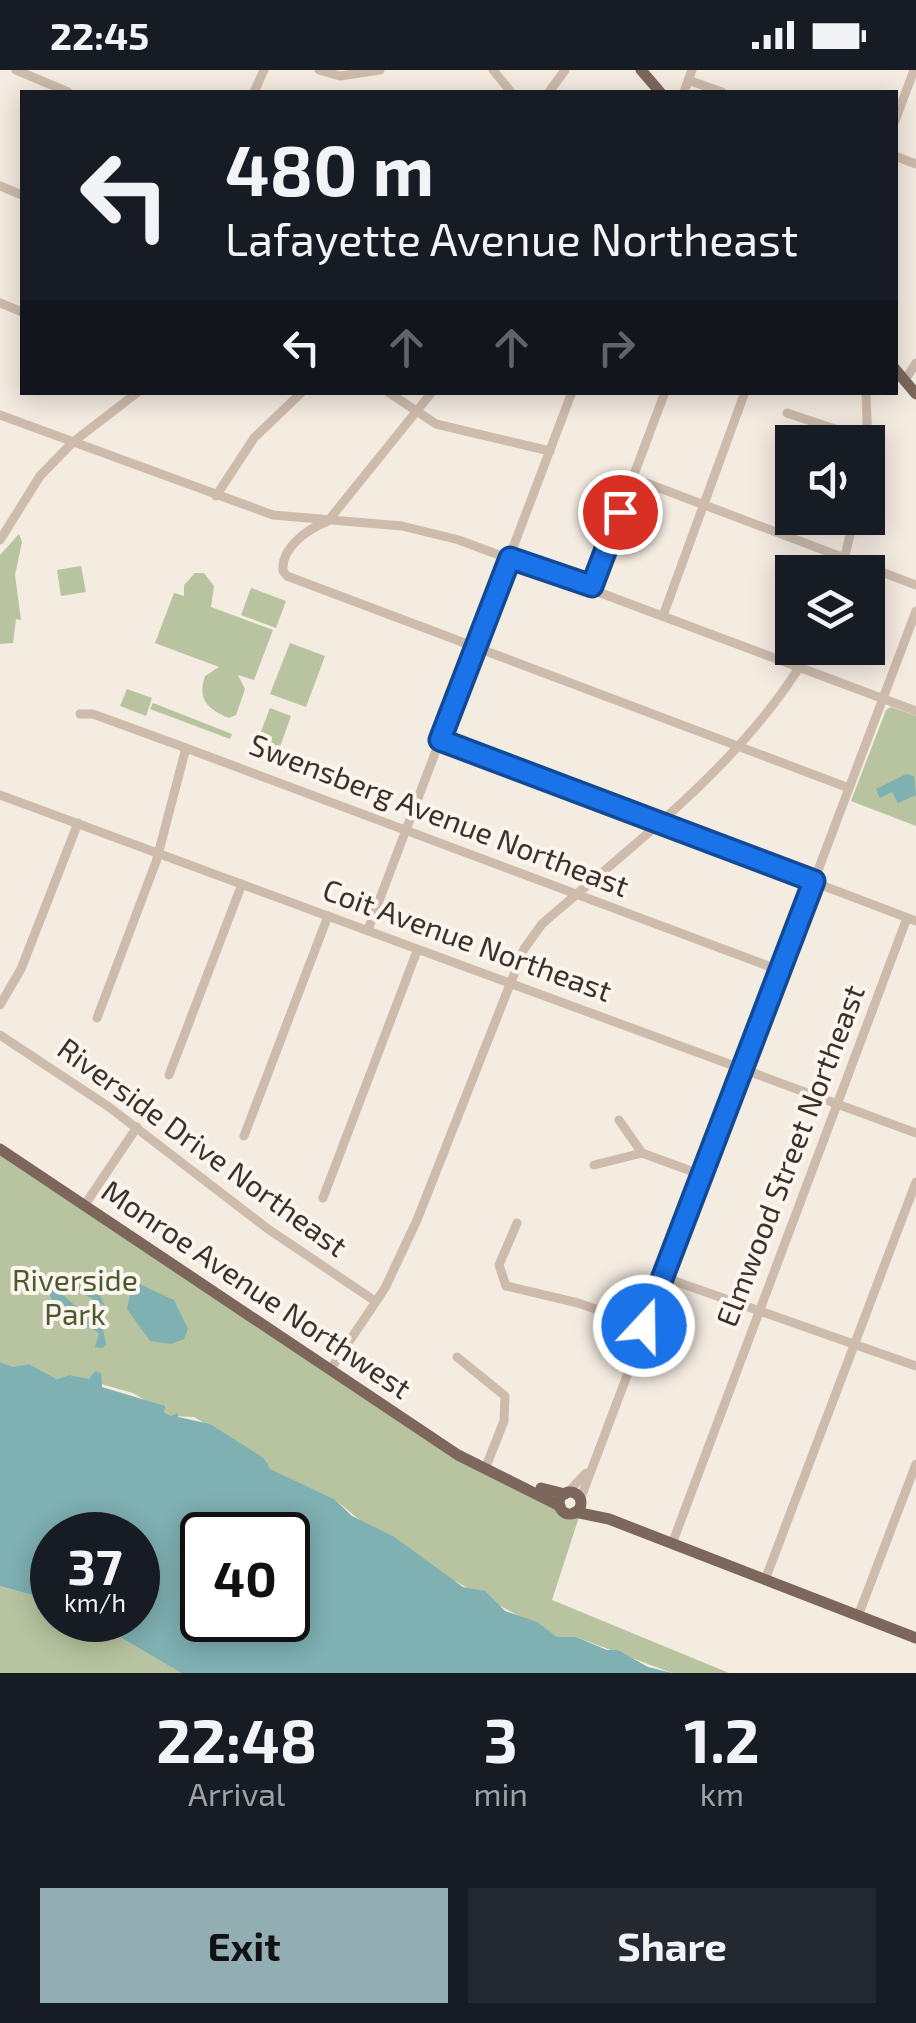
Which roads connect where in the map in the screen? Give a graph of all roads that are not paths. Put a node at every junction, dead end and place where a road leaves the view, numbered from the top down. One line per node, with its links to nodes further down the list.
1 (16, 70): 8 (street)
2 (319, 70): 3 (street)
3 (380, 70)
4 (492, 70): 9 (street)
5 (641, 70): 10 (main road)
6 (914, 70): 12 (street)
7 (690, 75): 11 (street)
8 (63, 90)
9 (509, 90)
10 (658, 90)
11 (718, 90)
12 (898, 113)
13 (916, 363): 15 (street)
14 (898, 372): 15 (main road)
15 (905, 380): 16 (main road)
16 (916, 394)
17 (134, 395): 30 (street)
18 (299, 395): 33 (street)
19 (392, 395): 25 (street)
20 (429, 395): 25 (street)
21 (571, 395): 31 (street)
22 (664, 395): 32 (street)
23 (745, 395): 34 (street)
24 (866, 395): 29 (street)
25 (414, 413): 31 (street); 35 (street)
26 (787, 413): 28 (street)
27 (0, 415): 30 (street)
28 (817, 425)
29 (867, 425)
30 (73, 442): 33 (street); 36 (street)
31 (550, 450): 38 (street)
32 (633, 478): 34 (street); 41 (street)
33 (216, 496): 35 (street)
34 (704, 504): 37 (street); 43 (street)
35 (328, 521): 38 (street); 44 (street)
36 (0, 540)
37 (837, 555)
38 (510, 558): 41 (street); 44 (street)
39 (885, 573): 40 (street)
40 (916, 585)
41 (592, 586): 43 (street)
42 (916, 610): 47 (street)
43 (664, 613): 45 (street)
44 (476, 647): 50 (street); 51 (street)
45 (775, 655)
46 (801, 665): 47 (street); 51 (street)
47 (884, 698): 48 (street); 53 (street)
48 (916, 711)
49 (80, 714): 52 (street, Swensberg Avenue Northeast)
50 (440, 740): 55 (street); 57 (street)
51 (738, 746): 53 (street); 55 (street)
52 (186, 748): 57 (street, Swensberg Avenue Northeast); 58 (street)
53 (849, 788): 59 (street)
54 (0, 795): 56 (street, Coit Avenue Northeast)
55 (658, 822): 59 (street); 61 (street)
56 (78, 823): 58 (street, Coit Avenue Northeast); 68 (street)
57 (406, 830): 61 (street, Swensberg Avenue Northeast); 64 (street)
58 (159, 853): 60 (street, Coit Avenue Northeast); 69 (street)
59 (814, 881): 63 (street); 66 (street)
60 (242, 884): 62 (street, Coit Avenue Northeast); 72 (street)
61 (577, 894): 66 (street, Swensberg Avenue Northeast); 67 (street)
62 (328, 916): 64 (street, Coit Avenue Northeast); 77 (street)
63 (912, 919): 73 (street, Elmwood Street Northeast)
64 (368, 930): 65 (street, Coit Avenue Northeast)
65 (417, 950): 67 (street, Coit Avenue Northeast); 83 (street)
66 (779, 970): 71 (street)
67 (508, 983): 71 (street, Coit Avenue Northeast); 87 (street)
68 (0, 1005)
69 (97, 1018)
70 (0, 1035): 75 (street, Riverside Drive Northeast)
71 (741, 1070): 73 (street, Coit Avenue Northeast); 81 (street)
72 (168, 1075)
73 (838, 1105): 76 (street, Coit Avenue Northeast); 88 (street, Elmwood Street Northeast)
74 (619, 1120): 79 (street)
75 (137, 1127): 84 (street); 87 (street, Riverside Drive Northeast)
76 (916, 1133)
77 (244, 1136)
78 (0, 1150): 84 (main road, Monroe Avenue Northwest)
79 (642, 1154): 80 (street); 81 (street)
80 (594, 1165)
81 (702, 1174): 86 (street)
82 (916, 1182): 90 (street)
83 (323, 1198)
84 (84, 1206): 93 (main road, Monroe Avenue Northwest)
85 (517, 1223): 89 (street)
86 (663, 1277): 88 (street); 89 (street)
87 (375, 1302): 93 (street)
88 (760, 1312): 90 (street); 97 (street, Elmwood Street Northeast)
89 (644, 1326): 96 (street)
90 (854, 1345): 92 (street); 98 (street)
91 (457, 1356): 95 (street)
92 (916, 1366)
93 (330, 1370): 95 (main road, Monroe Avenue Northwest)
94 (914, 1468): 99 (street)
95 (485, 1470): 96 (main road, Monroe Avenue Northwest)
96 (571, 1501): 97 (main road, Monroe Avenue Northwest)
97 (672, 1544): 98 (main road, Monroe Avenue Northwest)
98 (765, 1580): 99 (main road, Monroe Avenue Northwest)
99 (858, 1616): 100 (main road, Monroe Avenue Northwest)
100 (916, 1638)

